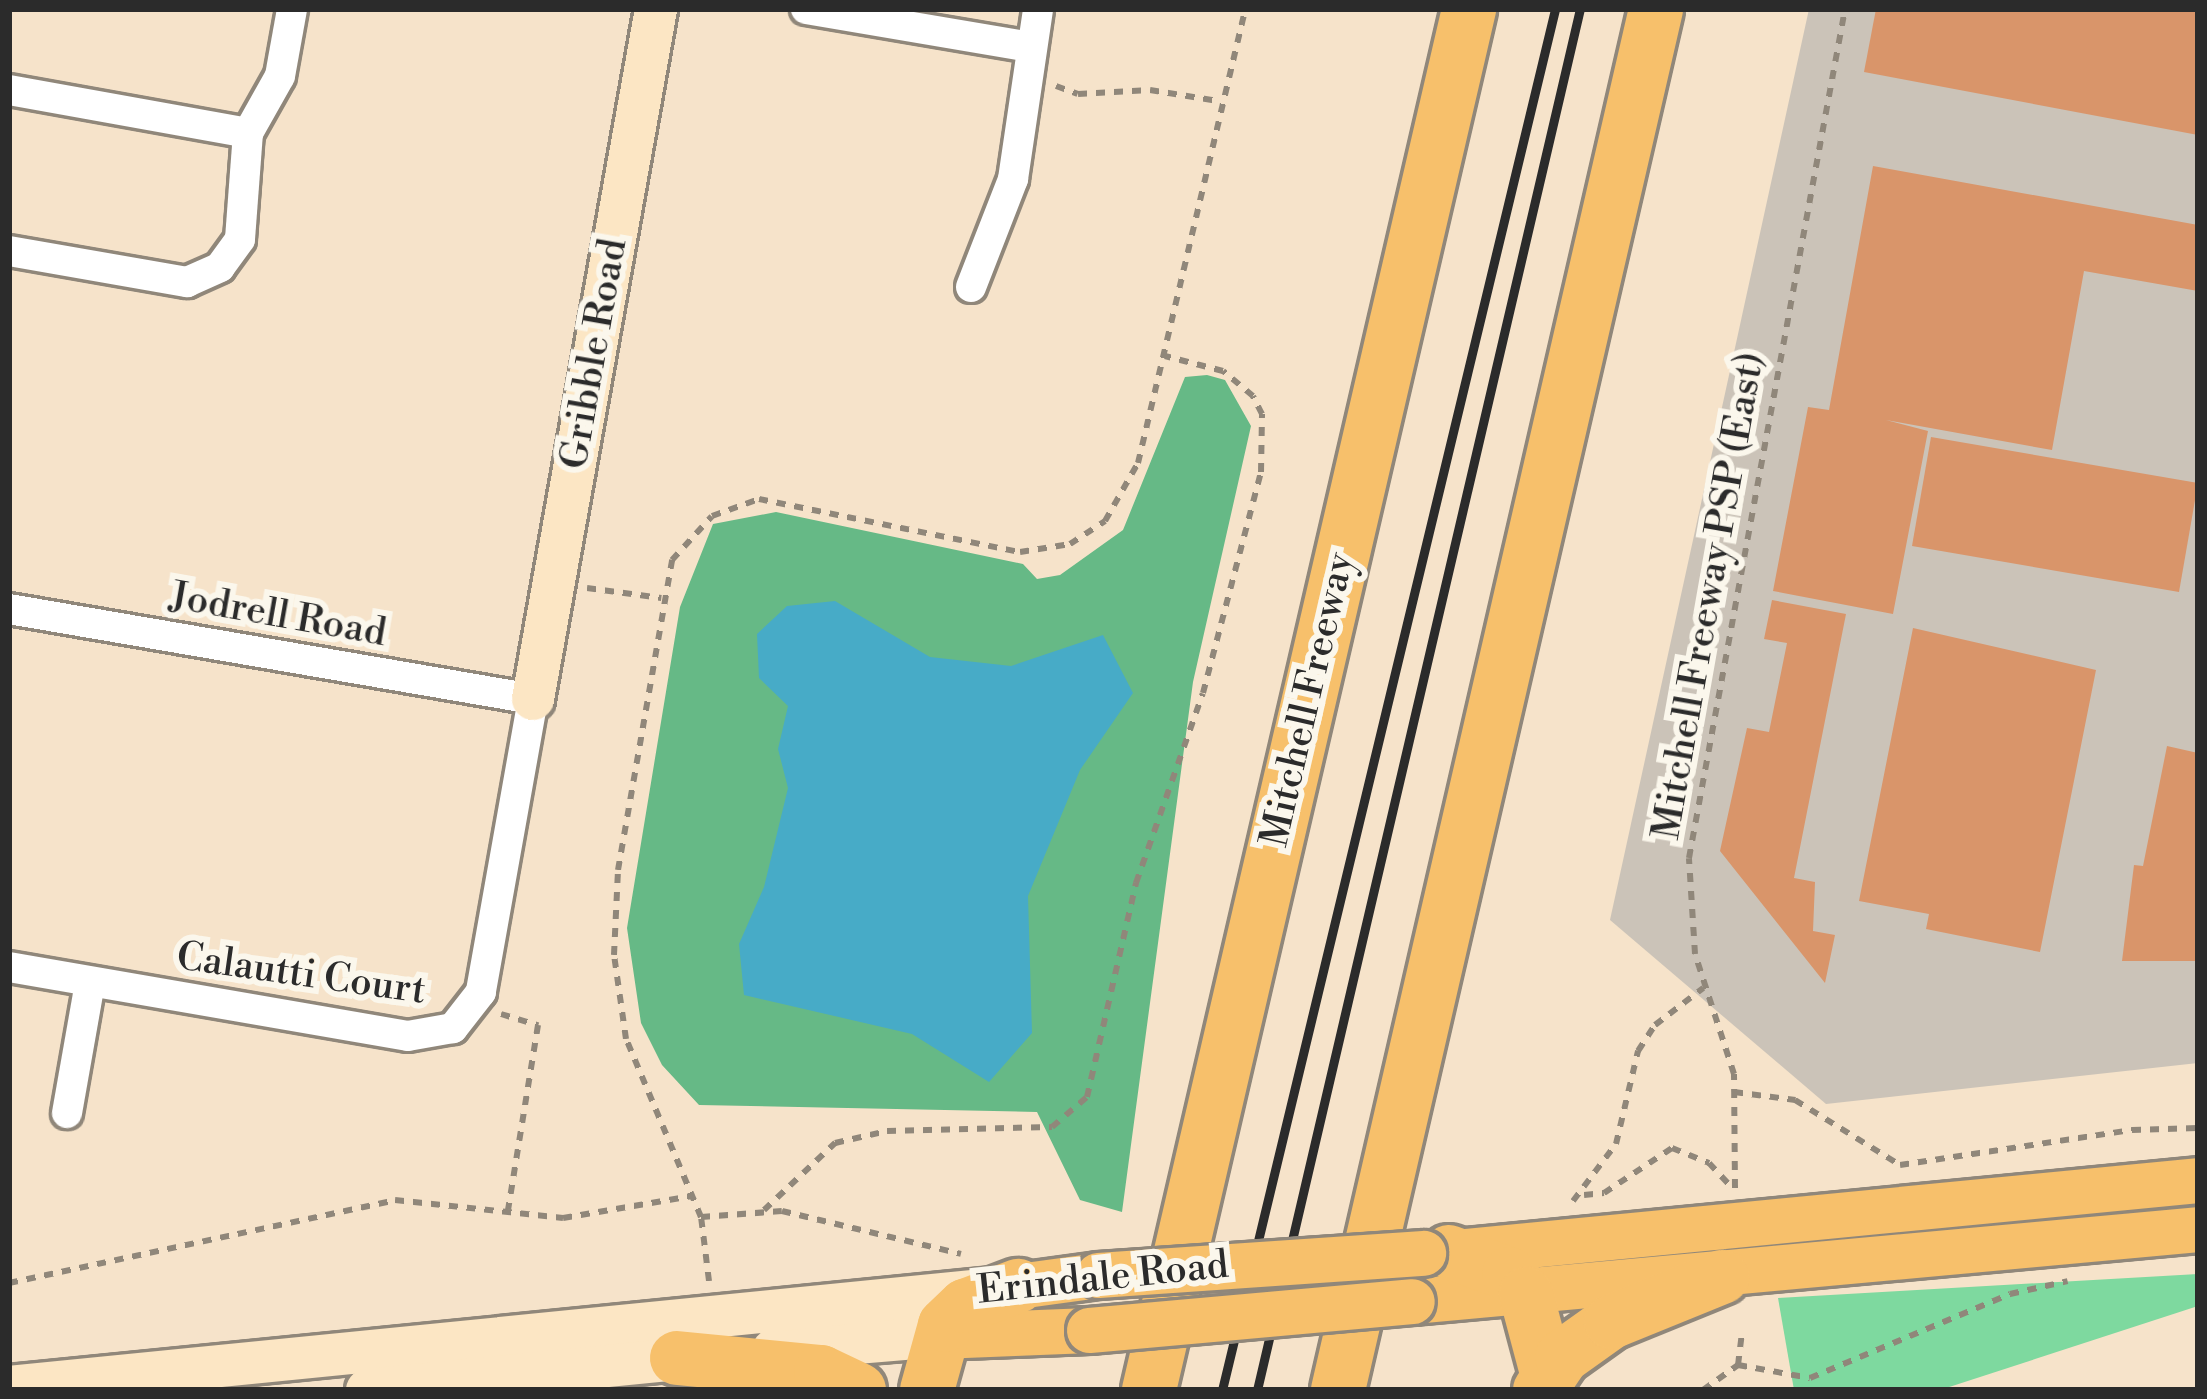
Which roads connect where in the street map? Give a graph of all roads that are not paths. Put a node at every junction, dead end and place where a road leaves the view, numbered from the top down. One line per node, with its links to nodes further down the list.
1 (292, 9): 9 (street)
2 (656, 9): 13 (main road, Gribble Road)
3 (806, 9): 7 (street)
4 (1039, 9): 7 (street)
5 (1469, 9): 30 (highway, Mitchell Freeway)
6 (1656, 9): 31 (highway)
7 (1029, 61): 11 (street)
8 (9, 90): 9 (street)
9 (248, 133): 10 (street)
10 (9, 251)
11 (971, 287)
12 (9, 609): 13 (street, Jodrell Road)
13 (533, 699): 15 (street, Calautti Court)
14 (9, 968): 15 (street, Calautti Court)
15 (90, 982): 16 (street)
16 (67, 1113)
17 (2198, 1180): 19 (main road, Erindale Road)
18 (2198, 1229): 21 (main road, Erindale Road)
19 (1436, 1253): 20 (main road, Erindale Road, bridge); 22 (highway)
20 (999, 1272): 23 (highway); 26 (main road, Erindale Road)
21 (1722, 1277): 22 (main road, Erindale Road); 25 (highway)
22 (1526, 1294): 23 (main road, Erindale Road, bridge); 25 (highway)
23 (939, 1336): 24 (main road, Erindale Road); 29 (highway)
24 (677, 1358): 27 (main road, Erindale Road); 28 (highway)
25 (1544, 1382)
26 (9, 1387)
27 (368, 1390)
28 (859, 1390)
29 (928, 1390)
30 (1149, 1390)
31 (1338, 1390)

